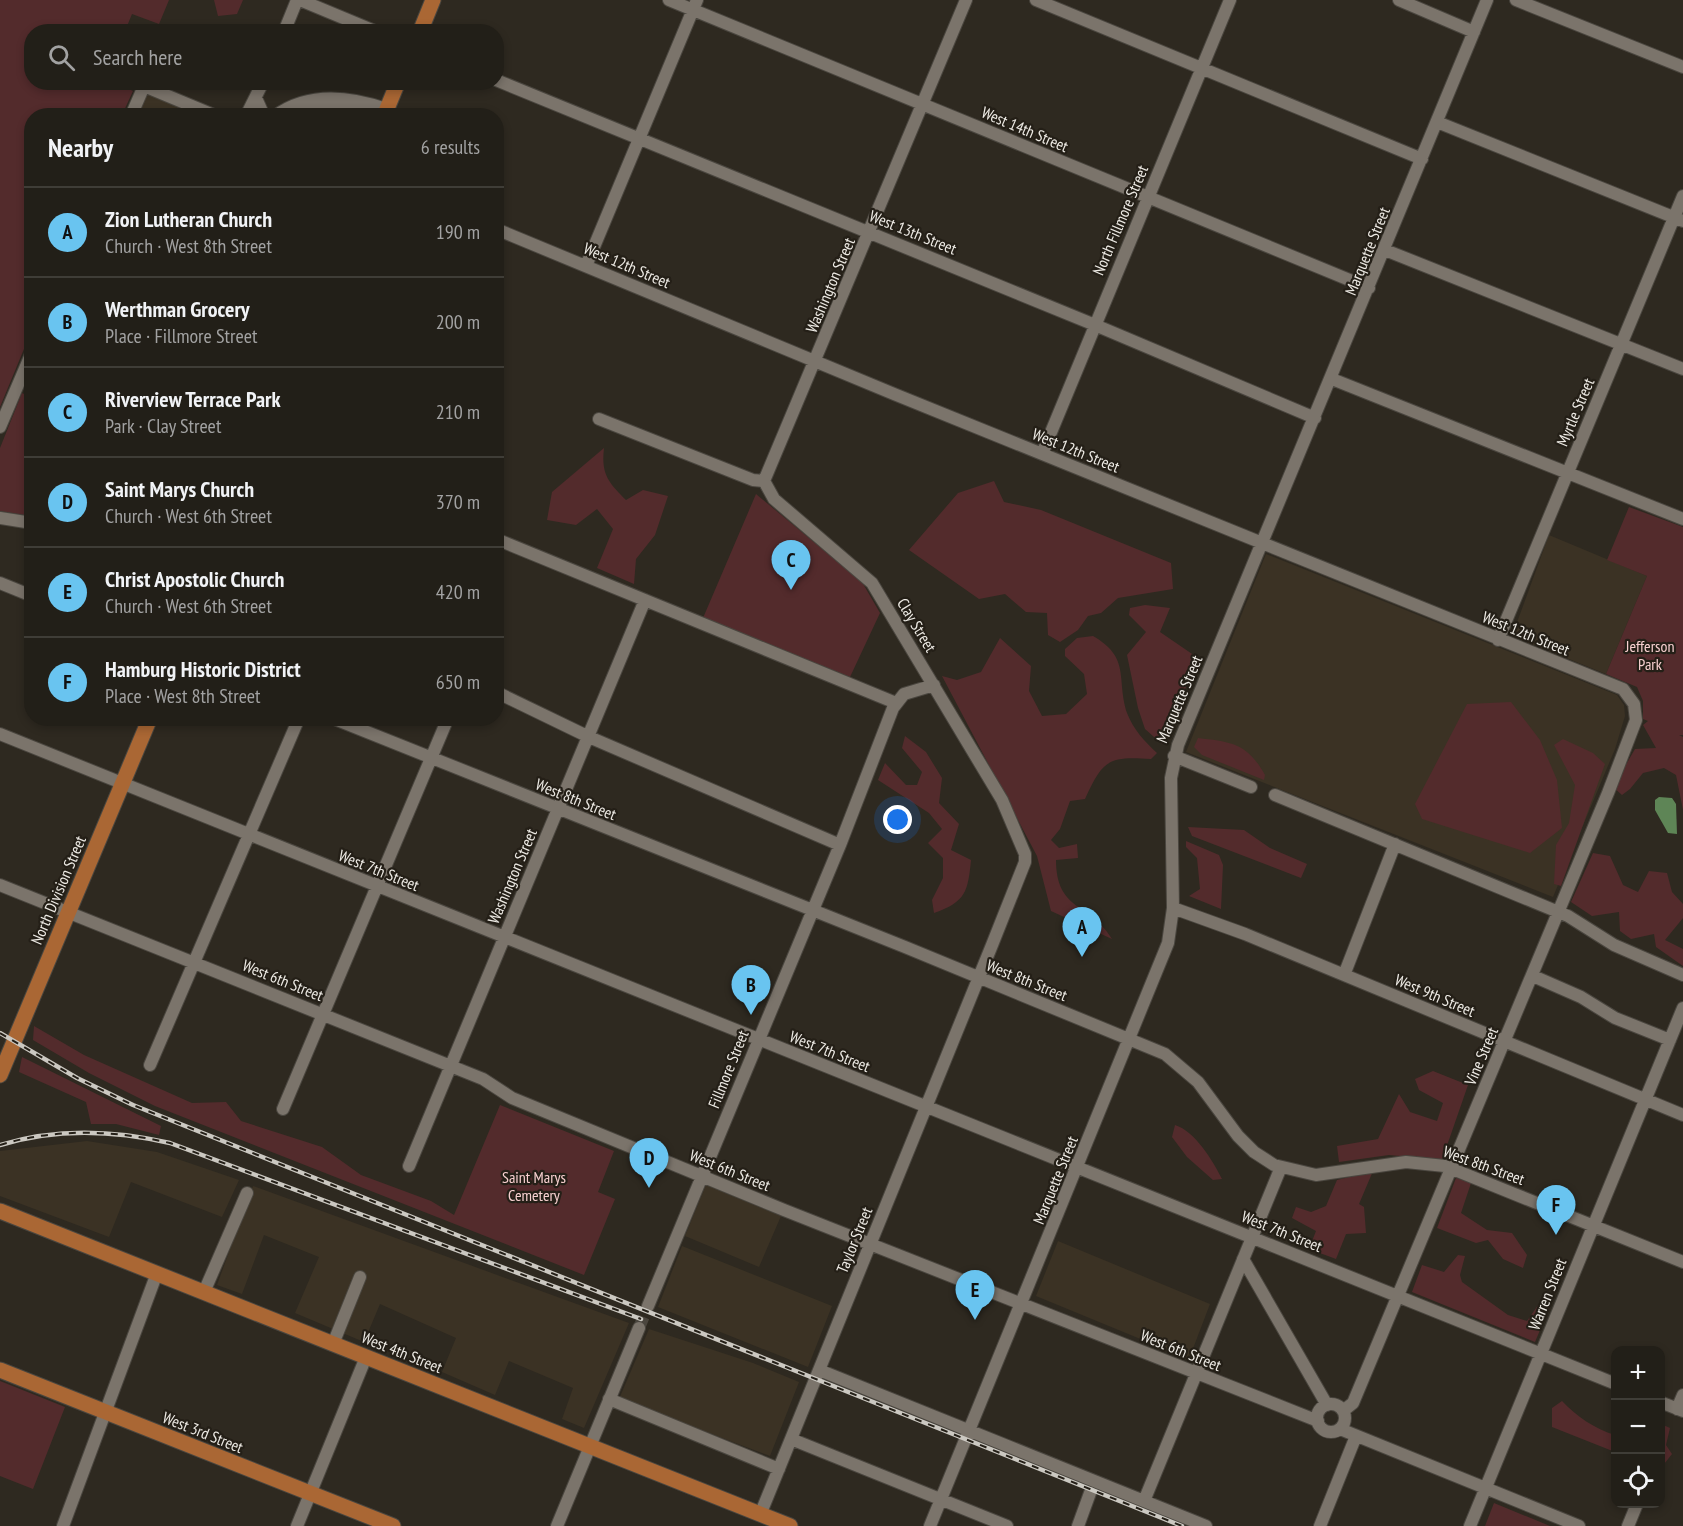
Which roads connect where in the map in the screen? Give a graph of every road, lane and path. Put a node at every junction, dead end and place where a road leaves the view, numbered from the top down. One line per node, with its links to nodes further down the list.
1 (298, 0): 11 (street); 12 (street)
2 (433, 0): 13 (main road)
3 (669, 0): 10 (street, West 14th Street)
4 (966, 0): 23 (street, Washington Street)
5 (1036, 0): 16 (street)
6 (1230, 0): 16 (street, North Fillmore Street)
7 (1399, 0): 14 (street)
8 (1487, 0): 14 (street, Marquette Street)
9 (1516, 0): 15 (street)
10 (695, 5): 23 (street, West 14th Street); 34 (street)
11 (288, 24)
12 (357, 24)
13 (423, 24)
14 (1474, 32): 33 (street, Marquette Street)
15 (1683, 67)
16 (1201, 69): 35 (street); 37 (street, North Fillmore Street)
17 (504, 83): 34 (street, West 13th Street)
18 (142, 90): 24 (street)
19 (154, 90): 25 (street)
20 (260, 90): 22 (street)
21 (394, 90): 32 (main road)
22 (256, 98): 26 (street); 27 (street)
23 (922, 104): 37 (street, West 14th Street); 40 (street, Washington Street)
24 (134, 108)
25 (197, 108)
26 (250, 108)
27 (260, 108)
28 (292, 108): 31 (street)
29 (316, 108): 30 (street)
30 (349, 108)
31 (375, 108)
32 (384, 108)
33 (1437, 122): 35 (street, Marquette Street); 38 (street)
34 (639, 138): 40 (street, West 13th Street); 42 (street)
35 (1422, 159): 41 (street, Marquette Street)
36 (1683, 196): 38 (street, Myrtle Street)
37 (1147, 197): 43 (street, West 14th Street); 44 (street, North Fillmore Street)
38 (1679, 219): 45 (street, Myrtle Street)
39 (504, 231): 42 (street, West 12th Street)
40 (870, 232): 44 (street, West 13th Street); 46 (street, Washington Street)
41 (1385, 250): 43 (street, Marquette Street); 45 (street)
42 (586, 266): 46 (street, West 12th Street)
43 (1370, 288): 49 (street, Marquette Street)
44 (1095, 325): 50 (street, West 13th Street); 53 (street, North Fillmore Street)
45 (1621, 344): 47 (street); 54 (street, Myrtle Street)
46 (816, 361): 53 (street, West 12th Street); 55 (street, Washington Street)
47 (1683, 369)
48 (24, 371): 52 (street)
49 (1332, 379): 50 (street, Marquette Street); 54 (street)
50 (1315, 418): 60 (street, Marquette Street)
51 (599, 419): 55 (street)
52 (0, 427)
53 (1042, 454): 60 (street, West 12th Street)
54 (1568, 473): 57 (street); 64 (street, Myrtle Street)
55 (765, 481): 65 (street, Clay Street)
56 (0, 518): 58 (street)
57 (1683, 519)
58 (24, 522)
59 (504, 542): 63 (street)
60 (1262, 544): 64 (street, West 12th Street); 75 (street, Marquette Street)
61 (0, 584): 62 (street)
62 (24, 593)
63 (645, 600): 67 (street); 74 (street, Washington Street)
64 (1498, 640): 68 (street, West 12th Street)
65 (934, 685): 67 (street); 95 (street, Clay Street)
66 (504, 696): 74 (street)
67 (896, 703): 82 (street)
68 (1635, 708): 89 (street, Vine Street)
69 (147, 726): 77 (main road, North Division Street)
70 (296, 726): 81 (street)
71 (351, 726): 76 (street, West 8th Street)
72 (445, 726): 76 (street)
73 (0, 734): 77 (street, West 7th Street)
74 (589, 737): 80 (street, Washington Street); 82 (street)
75 (1174, 756): 78 (street); 86 (street, Marquette Street)
76 (431, 759): 80 (street, West 8th Street); 85 (street)
77 (122, 784): 81 (street, West 7th Street); 88 (main road, North Division Street)
78 (1251, 787)
79 (1275, 795): 83 (street)
80 (558, 810): 87 (street, West 8th Street); 90 (street, Washington Street)
81 (249, 836): 85 (street, West 7th Street); 91 (street)
82 (840, 844): 87 (street, Fillmore Street)
83 (1395, 844): 89 (street); 92 (street)
84 (0, 885): 88 (street, West 6th Street)
85 (377, 886): 90 (street, West 7th Street); 97 (street)
86 (1173, 908): 92 (street, West 9th Street); 98 (street, Marquette Street)
87 (813, 910): 95 (street, West 8th Street); 99 (street, Fillmore Street)
88 (68, 912): 91 (street, West 6th Street); 102 (main road, North Division Street)
89 (1559, 912): 93 (street); 94 (street, Vine Street)
90 (504, 937): 99 (street, West 7th Street); 104 (street, Washington Street)
91 (195, 963): 97 (street, West 6th Street); 103 (street)
92 (1344, 975): 101 (street, West 9th Street)
93 (1683, 975)
94 (1533, 976): 100 (street); 101 (street, Vine Street)
95 (979, 978): 98 (street, West 8th Street); 107 (street, Taylor Street)
96 (1683, 1008): 100 (street, Warren Street)
97 (323, 1014): 104 (street, West 6th Street); 108 (street)
98 (1130, 1039): 111 (street, West 8th Street); 112 (street, Marquette Street)
99 (758, 1040): 107 (street, West 7th Street); 114 (street, Fillmore Street)
100 (1670, 1040): 106 (street, Warren Street)
101 (1505, 1042): 106 (street, West 9th Street); 113 (street, Vine Street)
102 (4, 1056): 105 (main road, North Division Street)
103 (150, 1065)
104 (450, 1066): 110 (street, Washington Street); 114 (street, West 6th Street)
105 (0, 1075)
106 (1645, 1100): 109 (street, West 9th Street); 117 (street, Warren Street)
107 (926, 1107): 112 (street, West 7th Street); 119 (street, Taylor Street)
108 (283, 1109)
109 (1683, 1115)
110 (409, 1166)
111 (1281, 1167): 113 (street, West 8th Street); 118 (street)
112 (1078, 1168): 118 (street, West 7th Street); 126 (street, Marquette Street)
113 (1451, 1168): 117 (street, West 8th Street); 125 (street, Vine Street)
114 (703, 1176): 119 (street, West 6th Street); 127 (street, Fillmore Street)
115 (247, 1192): 124 (street)
116 (0, 1211): 122 (main road, West 4th Street)
117 (1593, 1225): 121 (street, West 8th Street); 130 (street, Warren Street)
118 (1252, 1236): 120 (street); 125 (street, West 7th Street)
119 (871, 1243): 126 (street, West 6th Street); 133 (street, Taylor Street)
120 (1242, 1259): 134 (street); 139 (street)
121 (1683, 1262)
122 (157, 1273): 124 (main road, West 4th Street); 142 (street)
123 (360, 1277): 129 (street)
124 (204, 1292): 129 (main road, West 4th Street)
125 (1399, 1294): 130 (street, West 7th Street); 141 (street, Vine Street)
126 (1023, 1304): 134 (street, West 6th Street); 145 (street, Marquette Street)
127 (648, 1306)
128 (639, 1328): 137 (street)
129 (333, 1344): 131 (main road, West 4th Street)
130 (1541, 1353): 135 (street, West 7th Street); 150 (street, Warren Street)
131 (366, 1357): 148 (main road, West 4th Street); 151 (street)
132 (0, 1370): 142 (main road, West 3rd Street)
133 (819, 1370): 145 (street); 147 (street, Taylor Street)
134 (1195, 1374): 143 (street, West 6th Street); 154 (street)
135 (1611, 1381)
136 (1683, 1395): 140 (street)
137 (609, 1399): 148 (street); 149 (street)
138 (1665, 1404): 140 (street)
139 (1327, 1405): 141 (street); 143 (street)
140 (1680, 1410)
141 (1343, 1411): 144 (street)
142 (104, 1412): 151 (main road, West 3rd Street); 157 (street)
143 (1318, 1421): 144 (street)
144 (1340, 1429): 146 (street)
145 (970, 1431): 153 (street, Marquette Street); 154 (street)
146 (1356, 1436): 150 (street); 166 (street)
147 (791, 1439): 149 (street, Taylor Street); 153 (street)
148 (590, 1446): 156 (main road, West 4th Street); 160 (street)
149 (779, 1469): 156 (street, Taylor Street)
150 (1485, 1487): 167 (street, Warren Street); 168 (street)
151 (310, 1493): 158 (street); 159 (main road, West 3rd Street)
152 (1090, 1493): 164 (street)
153 (941, 1500): 162 (street, Marquette Street); 163 (street)
154 (1144, 1501): 165 (street)
155 (1635, 1508): 169 (street)
156 (760, 1515): 161 (main road, West 4th Street)
157 (63, 1526)
158 (297, 1526)
159 (393, 1526)
160 (557, 1526)
161 (790, 1526)
162 (930, 1526)
163 (1007, 1526)
164 (1078, 1526)
165 (1206, 1526)
166 (1320, 1526)
167 (1470, 1526)
168 (1579, 1526)
169 (1628, 1526)

